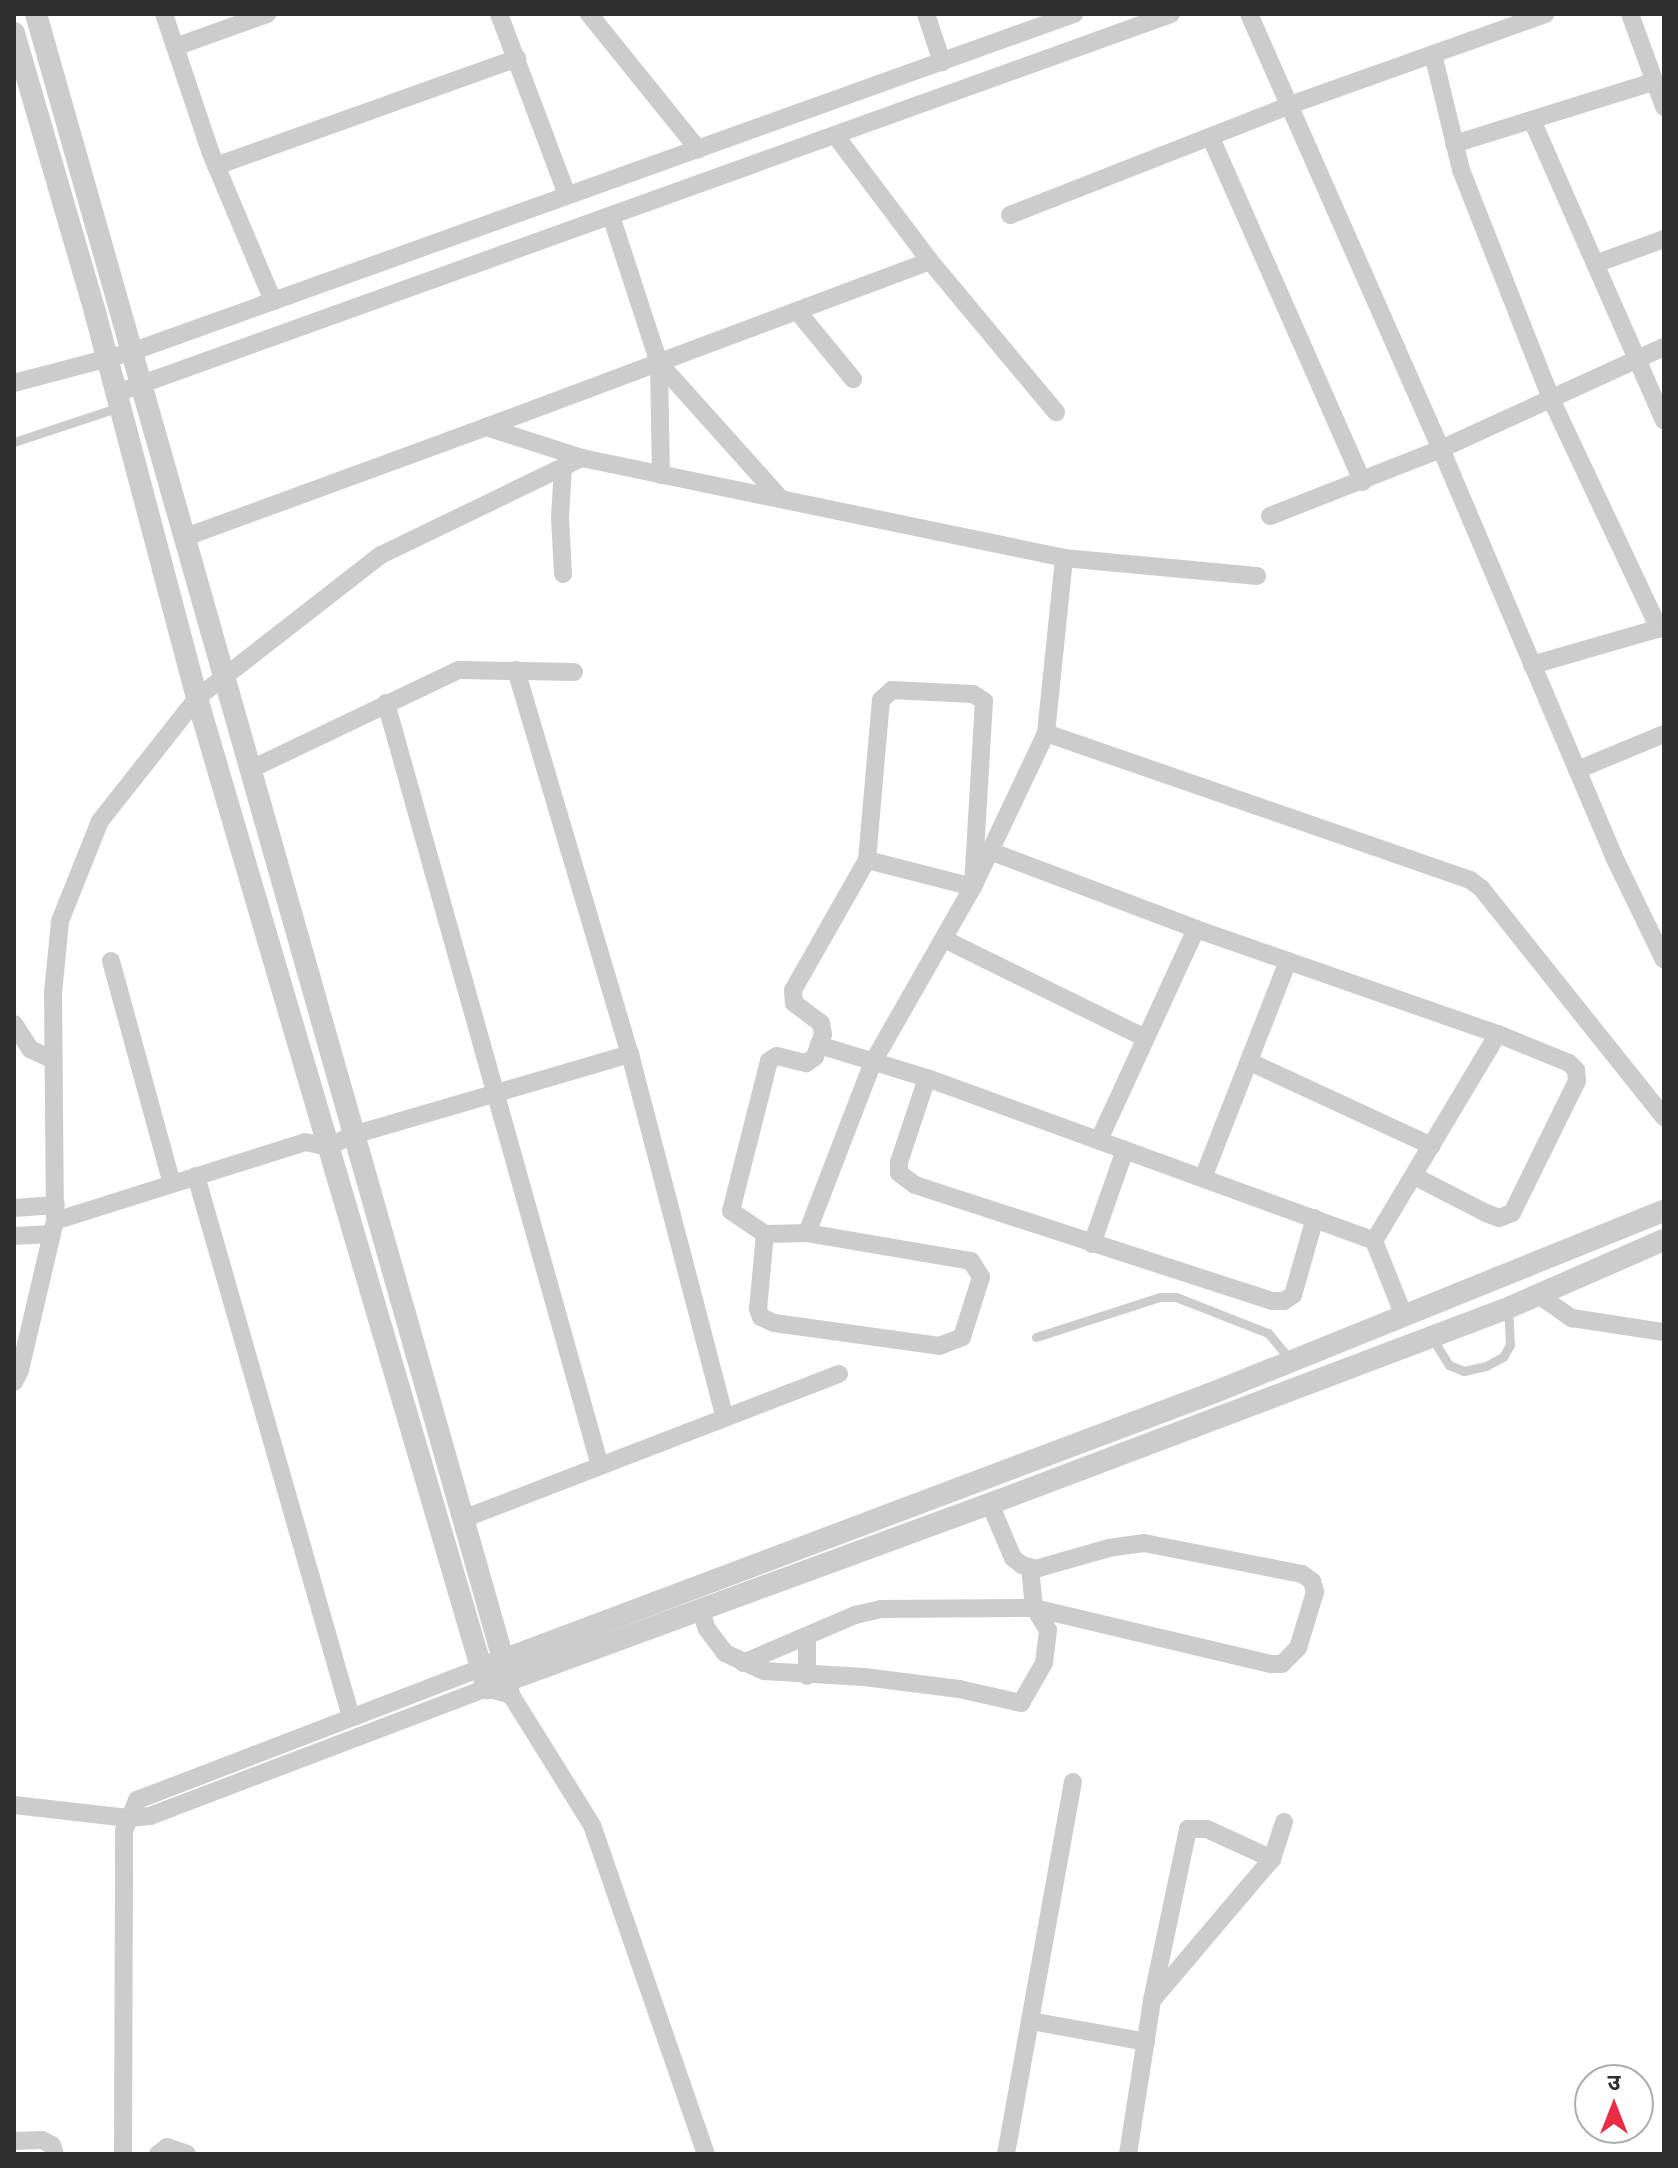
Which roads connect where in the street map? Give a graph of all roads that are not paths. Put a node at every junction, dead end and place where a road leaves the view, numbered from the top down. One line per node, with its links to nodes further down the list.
1 (36, 14): 35 (street)
2 (164, 14): 13 (street)
3 (267, 14): 13 (street)
4 (499, 14): 15 (street)
5 (589, 14): 24 (street)
6 (926, 14): 16 (street)
7 (1074, 14): 16 (street)
8 (1171, 14): 21 (street)
9 (1249, 14): 18 (street)
10 (1545, 14): 14 (street)
11 (1630, 14): 17 (street)
12 (14, 33): 36 (street)
13 (175, 47): 25 (street)
14 (1433, 54): 18 (street); 23 (street)
15 (517, 58): 25 (street); 26 (street)
16 (942, 62): 24 (street)
17 (1653, 82): 19 (street); 20 (street)
18 (1290, 105): 22 (street); 48 (street)
19 (1664, 107)
20 (1532, 120): 23 (street); 31 (street)
21 (835, 135): 28 (street); 30 (street)
22 (1211, 138): 27 (street); 52 (street)
23 (1454, 144): 42 (street)
24 (698, 149): 26 (street)
25 (216, 166): 32 (street)
26 (567, 195): 32 (street)
27 (1010, 215)
28 (611, 216): 38 (street); 41 (street)
29 (1664, 239): 31 (street)
30 (930, 261): 33 (street); 44 (street)
31 (1595, 264): 37 (street)
32 (273, 301): 35 (street)
33 (798, 312): 38 (street); 39 (street)
34 (1664, 347): 37 (street)
35 (131, 352): 36 (street); 41 (street)
36 (107, 358): 40 (street); 43 (street)
37 (1637, 359): 42 (street); 45 (street)
38 (659, 363): 46 (street); 51 (street); 53 (street)
39 (853, 379)
40 (14, 383)
41 (140, 385): 43 (street); 55 (street)
42 (1551, 399): 48 (street); 59 (street)
43 (118, 400): 47 (lane); 64 (street)
44 (1056, 412)
45 (1664, 420)
46 (486, 427): 49 (street); 55 (street)
47 (14, 442)
48 (1441, 449): 52 (street); 60 (street)
49 (582, 458): 50 (street); 51 (street)
50 (563, 467): 57 (street); 63 (street)
51 (661, 475): 53 (street)
52 (1363, 482): 54 (street)
53 (781, 499): 56 (street)
54 (1270, 516)
55 (183, 538): 63 (street)
56 (1064, 558): 58 (street); 66 (street)
57 (563, 574)
58 (1257, 576)
59 (1662, 628): 60 (street)
60 (1532, 665): 69 (street)
61 (516, 670): 62 (street); 65 (street); 82 (street)
62 (574, 672)
63 (223, 678): 64 (street); 68 (street)
64 (197, 698): 83 (street); 92 (street)
65 (386, 703): 68 (street); 87 (street)
66 (1046, 733): 70 (street); 88 (street)
67 (1664, 734): 69 (street)
68 (249, 770): 89 (street)
69 (1577, 770): 75 (street)
70 (990, 851): 72 (street); 73 (street)
71 (867, 860): 72 (street); 72 (street); 81 (street)
72 (973, 887): 74 (street)
73 (1196, 929): 77 (street); 80 (street)
74 (944, 939): 80 (street); 84 (street)
75 (1664, 960)
76 (111, 961): 97 (street)
77 (1288, 961): 79 (street); 85 (street)
78 (14, 1024): 83 (street)
79 (1498, 1034): 91 (street); 95 (street)
80 (1145, 1038): 90 (street)
81 (819, 1045): 84 (street); 103 (street)
82 (630, 1054): 87 (street); 117 (street)
83 (54, 1060): 101 (street)
84 (873, 1062): 86 (street); 102 (street)
85 (1250, 1062): 91 (street); 96 (street)
86 (927, 1078): 90 (street); 107 (street)
87 (495, 1092): 89 (street); 118 (street)
88 (1664, 1117)
89 (353, 1135): 92 (street); 121 (street)
90 (1099, 1140): 93 (street)
91 (1432, 1146): 95 (street)
92 (328, 1147): 94 (street); 129 (street)
93 (1125, 1150): 96 (street); 107 (street)
94 (196, 1176): 97 (street); 131 (street)
95 (1414, 1176): 106 (street)
96 (1203, 1178): 100 (street)
97 (172, 1184): 101 (street)
98 (14, 1208): 101 (street)
99 (1664, 1211): 110 (street)
100 (1315, 1218): 106 (street); 107 (street)
101 (54, 1220): 104 (street); 116 (street)
102 (807, 1233): 103 (street); 103 (street)
103 (765, 1234)
104 (14, 1236)
105 (1664, 1240): 108 (street)
106 (1374, 1241): 110 (street)
107 (1092, 1244)
108 (1540, 1296): 109 (street); 111 (street)
109 (1508, 1308): 113 (street); 113 (lane)
110 (1404, 1316): 114 (street)
111 (1664, 1332)
112 (1036, 1337): 114 (lane)
113 (1432, 1337): 120 (street)
114 (1292, 1361): 119 (street)
115 (839, 1374): 117 (street)
116 (14, 1382)
117 (725, 1418): 118 (street)
118 (600, 1466): 121 (street)
119 (983, 1479): 120 (street); 123 (street)
120 (990, 1504): 122 (street); 125 (street)
121 (463, 1519): 130 (street)
122 (1030, 1567): 124 (street); 124 (street)
123 (691, 1589): 125 (street); 130 (street)
124 (1034, 1608): 126 (street); 128 (street)
125 (701, 1611): 127 (street); 130 (street)
126 (807, 1638): 127 (street); 128 (street)
127 (743, 1663): 128 (street)
128 (807, 1676)
129 (483, 1678): 130 (street); 131 (street); 134 (street)
130 (508, 1678): 145 (street)
131 (351, 1717): 134 (street)
132 (1073, 1782): 138 (street)
133 (14, 1805): 134 (street)
134 (128, 1818): 142 (street)
135 (1284, 1822): 136 (street)
136 (1272, 1859): 137 (street); 137 (street)
137 (1152, 2000): 139 (street)
138 (1031, 2021): 139 (street); 146 (street)
139 (1146, 2042): 147 (street)
140 (14, 2141): 141 (street)
141 (55, 2154)
142 (123, 2154)
143 (158, 2154): 144 (street)
144 (187, 2154)
145 (706, 2154)
146 (1006, 2154)
147 (1128, 2154)

